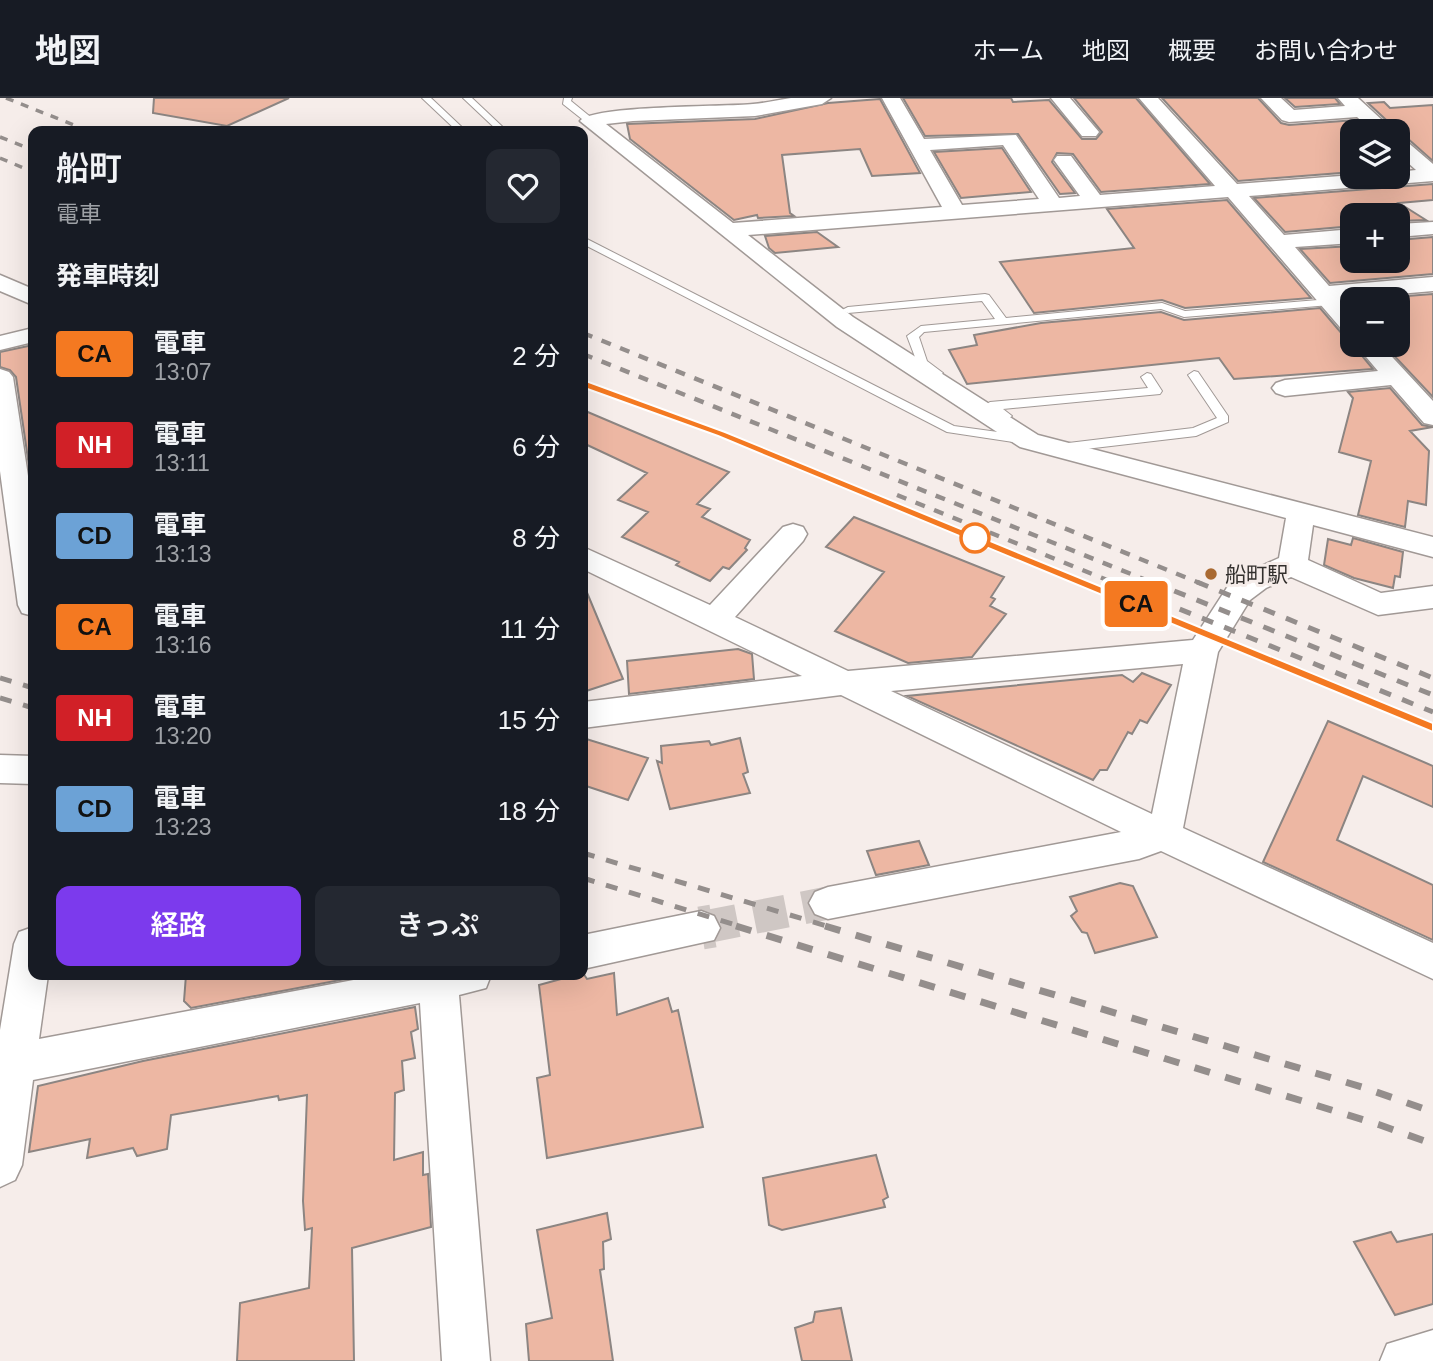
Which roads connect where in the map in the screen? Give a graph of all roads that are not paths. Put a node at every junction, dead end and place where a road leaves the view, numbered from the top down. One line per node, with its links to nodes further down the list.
1 (426, 98): 12 (lane)
2 (467, 98): 13 (lane)
3 (568, 98): 11 (lane)
4 (822, 98): 11 (street)
5 (891, 98): 15 (street)
6 (1060, 98): 14 (street)
7 (1148, 98): 19 (street)
8 (1270, 98): 9 (street)
9 (1354, 105): 10 (street)
10 (1370, 119)
11 (590, 121): 24 (street)
12 (457, 126)
13 (498, 126)
14 (1089, 132)
15 (916, 145): 21 (street); 22 (street)
16 (1410, 158): 18 (street)
17 (1064, 160): 20 (street)
18 (1430, 181): 19 (street)
19 (1235, 192): 20 (street); 27 (street)
20 (1095, 202): 21 (street)
21 (1053, 205): 22 (street)
22 (956, 212): 24 (street)
23 (1433, 228): 25 (street)
24 (729, 230): 46 (street)
25 (1410, 230)
26 (1340, 237): 27 (street)
27 (1280, 242): 32 (street)
28 (588, 243): 46 (lane)
29 (0, 282): 31 (street)
30 (1433, 285): 32 (street)
31 (28, 296)
32 (1326, 298): 34 (street); 35 (lane)
33 (848, 310): 35 (lane)
34 (1340, 314)
35 (1002, 320): 44 (lane)
36 (28, 336): 37 (street)
37 (0, 343)
38 (1379, 357): 42 (street)
39 (1194, 375): 46 (lane)
40 (0, 377): 48 (street)
41 (1147, 377): 44 (lane)
42 (1397, 377): 43 (street); 45 (street)
43 (1285, 388)
44 (990, 406): 46 (lane)
45 (1433, 417)
46 (1045, 445): 47 (street)
47 (1301, 513): 50 (street); 52 (street)
48 (19, 534): 53 (street)
49 (793, 534): 55 (street)
50 (1433, 547)
51 (588, 559): 55 (street)
52 (1293, 564): 54 (street); 56 (street)
53 (28, 580)
54 (1433, 597)
55 (715, 620): 57 (street)
56 (1202, 651): 57 (street); 61 (street)
57 (844, 683): 58 (street); 61 (street)
58 (588, 714)
59 (0, 769): 60 (street)
60 (28, 770)
61 (1163, 834): 62 (street); 65 (street)
62 (828, 903)
63 (701, 928): 64 (street)
64 (588, 951)
65 (1433, 961)
66 (28, 969): 69 (street)
67 (445, 980): 69 (street)
68 (455, 980): 72 (street)
69 (8, 1070): 70 (street)
70 (0, 1165)
71 (1433, 1354): 73 (street)
72 (466, 1361)
73 (1404, 1361)

